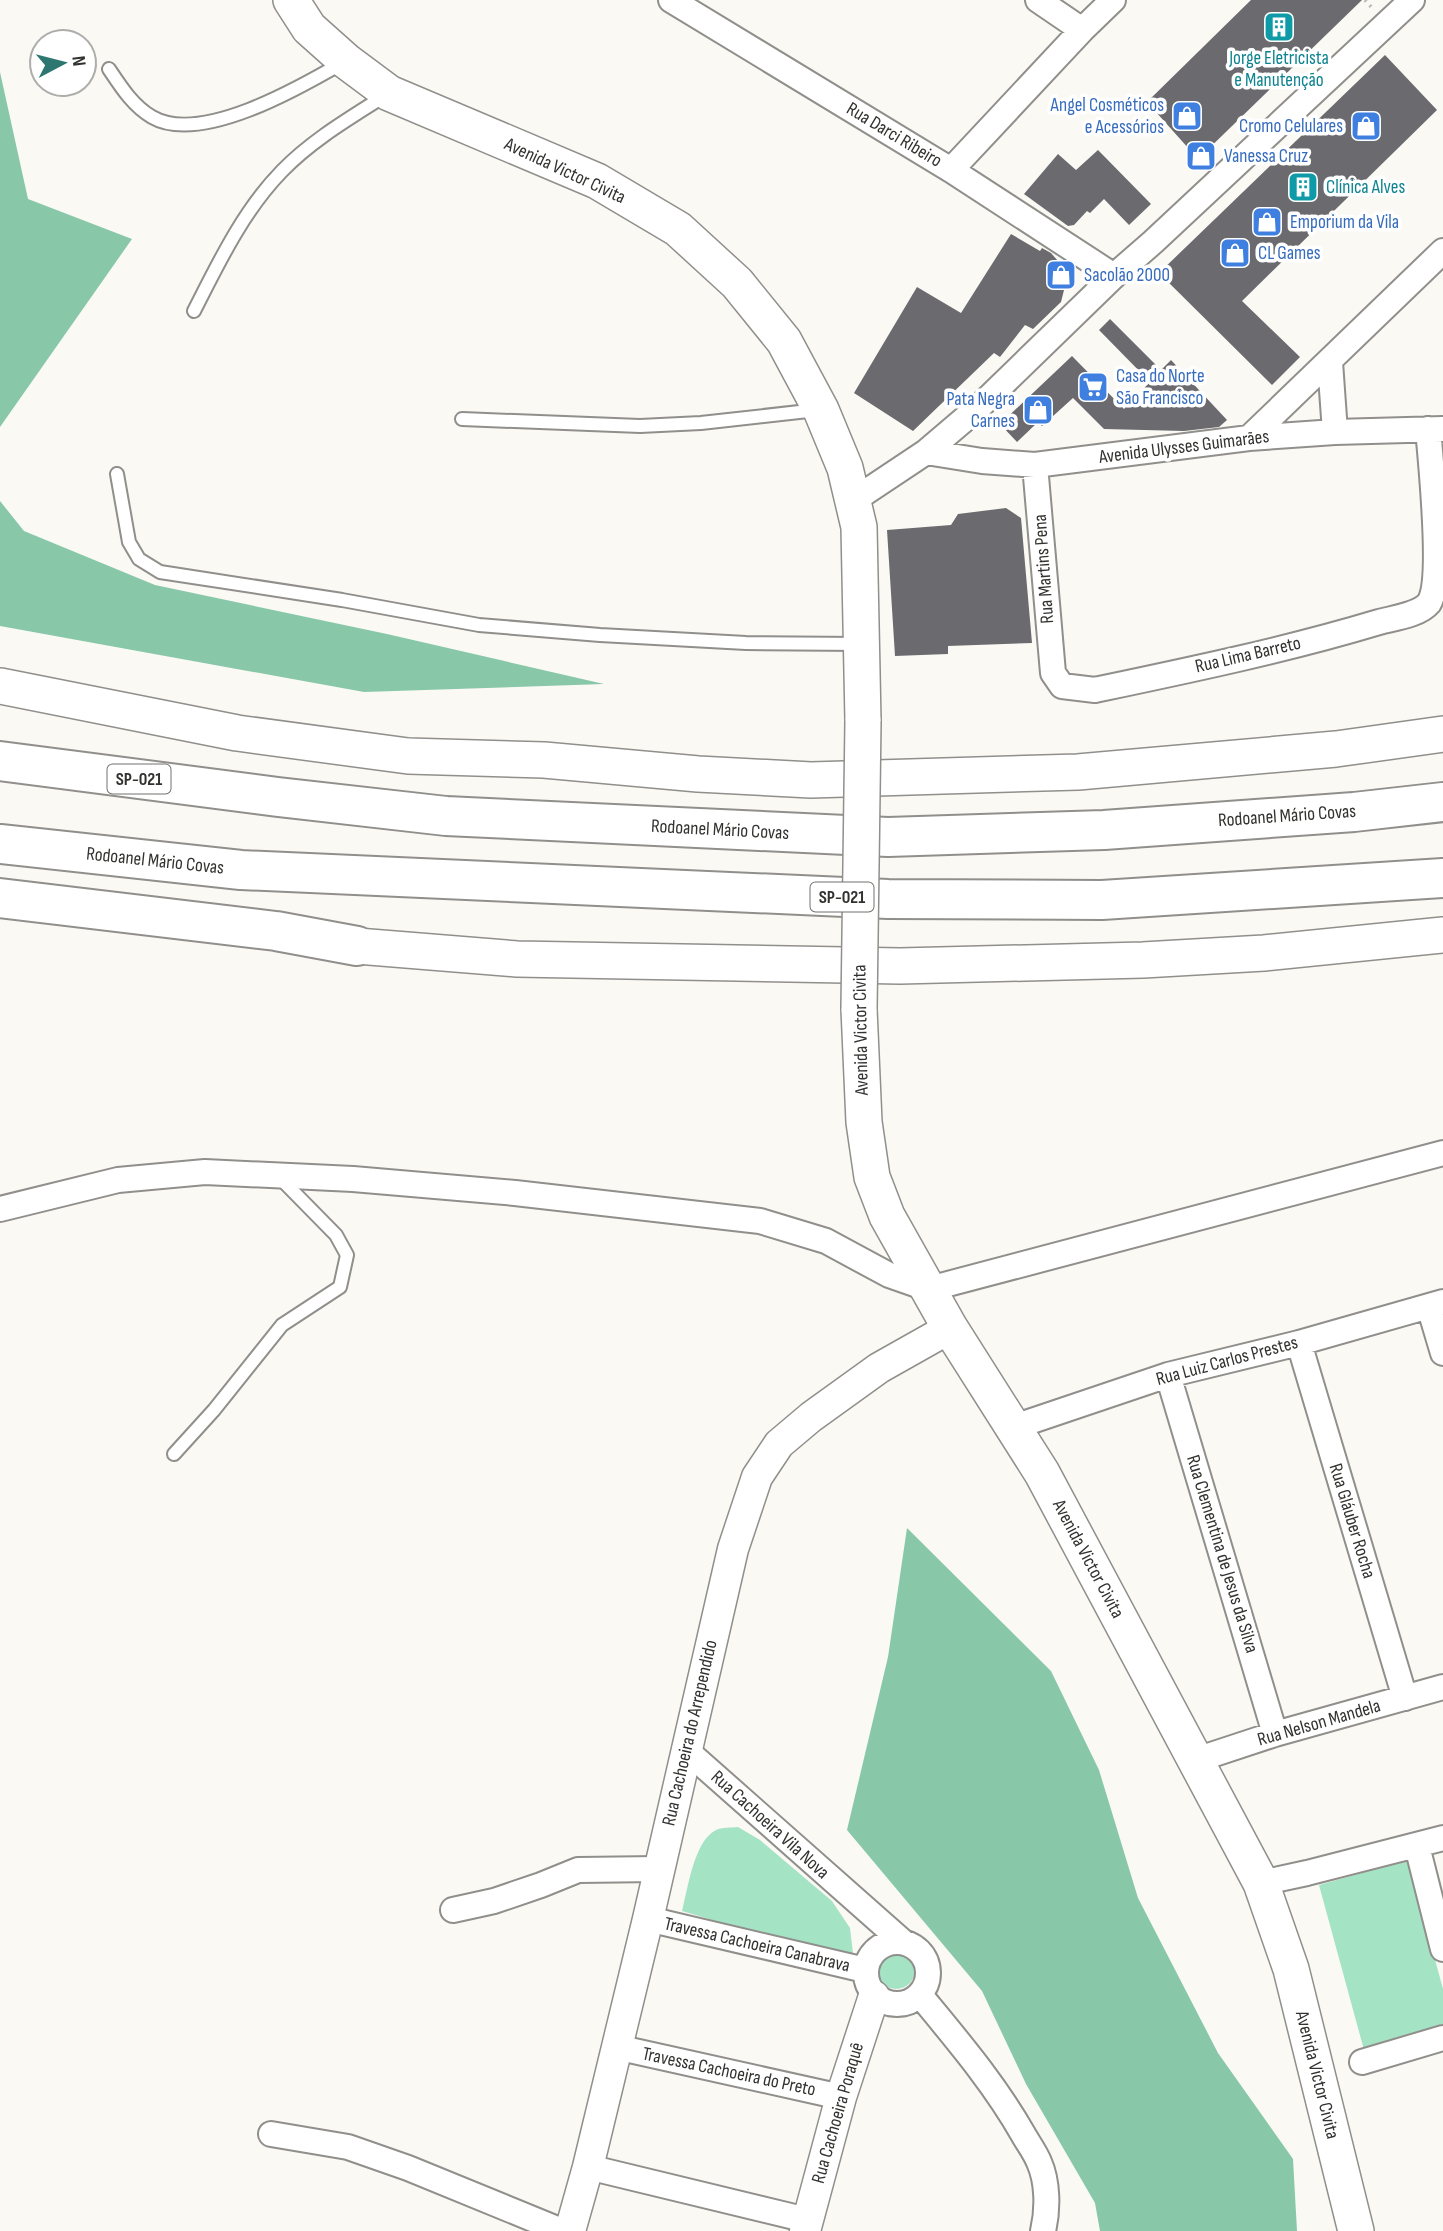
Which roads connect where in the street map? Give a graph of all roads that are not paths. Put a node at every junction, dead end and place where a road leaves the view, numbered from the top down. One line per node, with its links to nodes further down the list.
1 (291, 0): 7 (main road, Avenida Victor Civita)
2 (671, 0): 10 (street, Rua Darci Ribeiro)
3 (1038, 0): 6 (street)
4 (1113, 0): 6 (street)
5 (1412, 0): 12 (street)
6 (1082, 30): 10 (street)
7 (346, 61): 8 (lane); 9 (main road, Avenida Victor Civita)
8 (108, 69)
9 (389, 93): 13 (lane); 15 (main road, Avenida Victor Civita)
10 (951, 170): 12 (street, Rua Darci Ribeiro)
11 (1443, 251): 14 (street)
12 (1114, 276): 20 (street)
13 (194, 311)
14 (1330, 362): 18 (street); 19 (street)
15 (821, 410): 16 (lane); 23 (main road, Avenida Victor Civita)
16 (462, 419)
17 (1436, 429): 18 (street, Avenida Ulysses Guimarães); 25 (street, Rua Lima Barreto)
18 (1335, 432): 19 (street, Avenida Ulysses Guimarães)
19 (1249, 438): 21 (street, Avenida Ulysses Guimarães)
20 (926, 453): 21 (street, Avenida Ulysses Guimarães); 23 (street)
21 (1035, 465): 25 (street, Rua Martins Pena)
22 (117, 474): 24 (lane)
23 (854, 500): 24 (main road, Avenida Victor Civita)
24 (861, 644): 39 (main road, Avenida Victor Civita, bridge)
25 (1053, 673)
26 (0, 685): 27 (main road)
27 (1443, 734)
28 (0, 761): 29 (highway, Rodoanel Mário Covas / SP-021)
29 (1443, 802)
30 (0, 844): 31 (highway, Rodoanel Mário Covas / SP-021)
31 (1443, 878)
32 (0, 898): 35 (highway)
33 (0, 919): 35 (highway)
34 (1443, 935): 35 (main road)
35 (357, 946)
36 (1443, 1153): 39 (street)
37 (276, 1174): 38 (street); 39 (street); 46 (lane)
38 (0, 1209)
39 (929, 1289): 41 (main road, Avenida Victor Civita)
40 (1436, 1304): 42 (street, Rua Luiz Carlos Prestes); 43 (street)
41 (950, 1328): 45 (main road, Avenida Victor Civita); 50 (street, Rua Cachoeira do Arrependido)
42 (1299, 1343): 44 (street, Rua Luiz Carlos Prestes); 48 (street, Rua Gláuber Rocha)
43 (1443, 1353)
44 (1168, 1375): 45 (street, Rua Luiz Carlos Prestes); 49 (street, Rua Clementina de Jesus da Silva)
45 (1014, 1427): 51 (main road, Avenida Victor Civita)
46 (174, 1454)
47 (1443, 1687): 48 (street, Rua Nelson Mandela)
48 (1405, 1698): 49 (street, Rua Nelson Mandela)
49 (1275, 1734): 51 (street, Rua Nelson Mandela)
50 (687, 1751): 54 (street, Rua Cachoeira do Arrependido); 56 (street, Rua Cachoeira Vila Nova)
51 (1196, 1760): 55 (main road, Avenida Victor Civita)
52 (1443, 1838): 53 (street)
53 (1417, 1846): 55 (street); 60 (street)
54 (658, 1869): 57 (street); 58 (street, Rua Cachoeira do Arrependido)
55 (1261, 1883): 73 (main road, Avenida Victor Civita)
56 (853, 1900): 59 (street, Rua Cachoeira Vila Nova); 61 (street, Rua Cachoeira Vila Nova)
57 (453, 1910)
58 (648, 1919): 61 (street, Travessa Cachoeira Canabrava); 64 (street, Rua Cachoeira do Arrependido)
59 (903, 1942): 61 (street); 62 (street)
60 (1443, 1950)
61 (870, 1973): 62 (street); 66 (street, Rua Cachoeira Poraquê)
62 (920, 1996): 72 (street)
63 (1443, 2039): 65 (street)
64 (616, 2048): 66 (street, Travessa Cachoeira do Preto); 68 (street, Rua Cachoeira do Arrependido)
65 (1362, 2062)
66 (841, 2097): 69 (street, Rua Cachoeira Poraquê)
67 (271, 2134): 70 (street)
68 (588, 2167): 69 (street); 71 (street, Rua Cachoeira do Arrependido)
69 (806, 2225)
70 (562, 2231)
71 (570, 2231)
72 (1043, 2231)
73 (1356, 2231)

